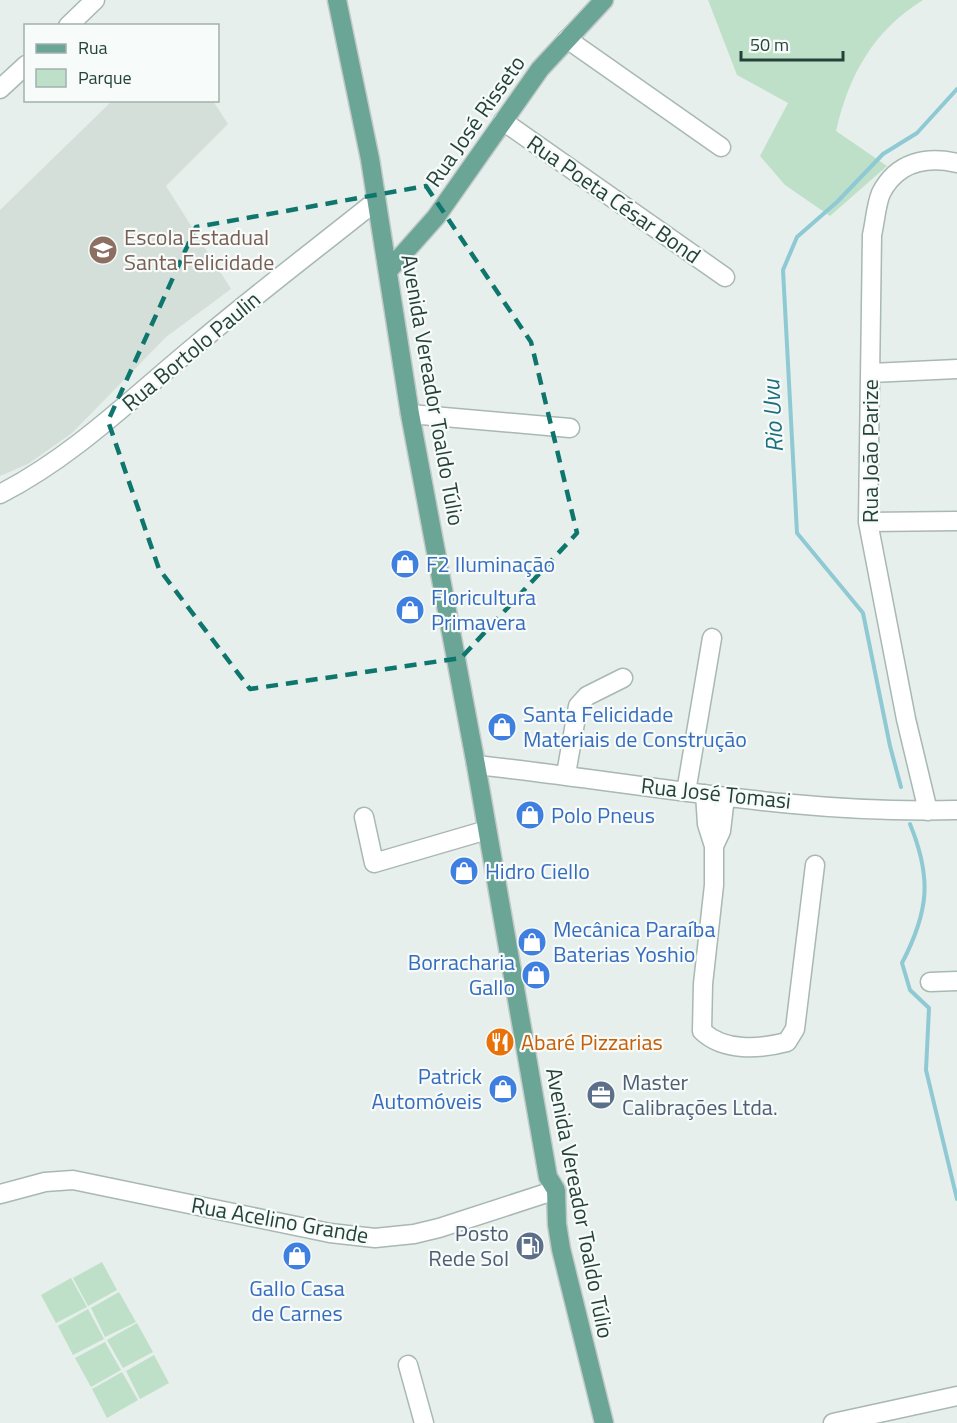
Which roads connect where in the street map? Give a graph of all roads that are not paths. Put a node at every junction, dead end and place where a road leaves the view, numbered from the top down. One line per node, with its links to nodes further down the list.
1 (95, 0): 4 (street)
2 (336, 0): 11 (main road, Avenida Vereador Toaldo Túlio)
3 (604, 0): 5 (main road, Rua José Risseto)
4 (70, 24)
5 (567, 39): 8 (main road, Rua José Risseto); 9 (street)
6 (24, 67): 7 (street)
7 (0, 89)
8 (503, 121): 12 (main road, Rua José Risseto); 13 (street, Rua Poeta César Bond)
9 (721, 147)
10 (957, 163): 15 (street, Rua João Parize)
11 (376, 201): 12 (main road, Avenida Vereador Toaldo Túlio); 18 (street, Rua Bortolo Paulin)
12 (388, 271): 16 (main road, Avenida Vereador Toaldo Túlio)
13 (725, 277)
14 (957, 369): 15 (street)
15 (871, 373): 20 (street, Rua João Parize)
16 (410, 414): 17 (street); 23 (main road, Avenida Vereador Toaldo Túlio)
17 (570, 428)
18 (0, 494)
19 (957, 521): 20 (street)
20 (868, 522): 29 (street, Rua João Parize)
21 (712, 638): 25 (street)
22 (623, 678): 24 (street)
23 (476, 765): 24 (street, Rua José Tomasi); 31 (main road, Avenida Vereador Toaldo Túlio)
24 (566, 774): 25 (street, Rua José Tomasi)
25 (686, 792): 26 (street, Rua José Tomasi)
26 (705, 794): 27 (street, Rua José Tomasi); 32 (street)
27 (725, 796): 29 (street, Rua José Tomasi); 32 (street)
28 (957, 810): 29 (street, Rua José Tomasi)
29 (928, 811)
30 (364, 817): 31 (street)
31 (487, 830): 36 (main road, Avenida Vereador Toaldo Túlio)
32 (714, 846): 33 (street)
33 (815, 865)
34 (957, 981): 35 (street)
35 (930, 982)
36 (556, 1190): 37 (street, Rua Acelino Grande); 41 (main road, Avenida Vereador Toaldo Túlio)
37 (0, 1194)
38 (408, 1365): 40 (street)
39 (957, 1396): 42 (street)
40 (424, 1423)
41 (603, 1423)
42 (833, 1423)

